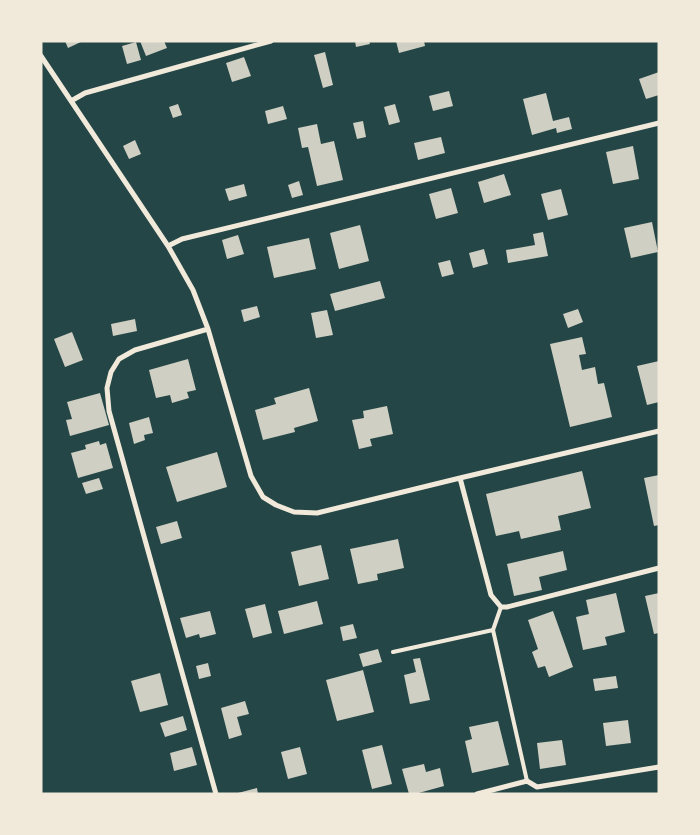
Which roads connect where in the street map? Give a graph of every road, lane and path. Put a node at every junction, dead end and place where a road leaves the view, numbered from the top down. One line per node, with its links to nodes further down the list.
1 (271, 41): 3 (street)
2 (41, 56): 3 (street)
3 (71, 101): 5 (street)
4 (659, 122): 5 (street)
5 (168, 246): 6 (street)
6 (208, 329): 8 (street); 15 (street)
7 (659, 431): 8 (street)
8 (460, 478): 10 (street)
9 (659, 568): 10 (street)
10 (501, 607): 11 (lane)
11 (493, 630): 12 (lane); 14 (lane)
12 (392, 652)
13 (659, 767): 14 (street)
14 (527, 781): 16 (street)
15 (216, 794)
16 (477, 794)

